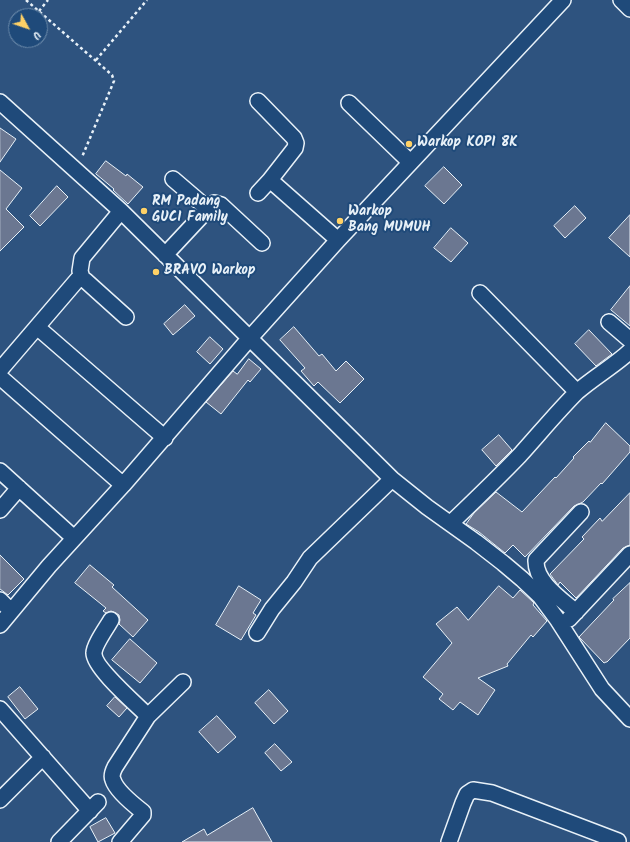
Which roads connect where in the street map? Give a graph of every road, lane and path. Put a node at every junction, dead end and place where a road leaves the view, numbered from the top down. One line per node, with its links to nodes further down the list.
1 (26, 0): 6 (path)
2 (48, 0): 7 (path)
3 (147, 0): 10 (path)
4 (563, 0): 14 (street)
5 (621, 0): 8 (street)
6 (35, 8)
7 (41, 8)
8 (630, 9)
9 (48, 19): 10 (path)
10 (96, 60): 15 (path)
11 (0, 102): 15 (street)
12 (258, 102): 17 (street)
13 (349, 103): 14 (street)
14 (410, 162): 21 (street)
15 (77, 171): 20 (street)
16 (173, 179): 19 (street)
17 (270, 180): 18 (street); 21 (street)
18 (258, 193)
19 (208, 209): 22 (street); 23 (street)
20 (121, 212): 23 (street); 24 (street)
21 (338, 240): 29 (street)
22 (262, 243)
23 (165, 255): 29 (street)
24 (82, 278): 26 (street); 28 (street)
25 (480, 293): 34 (street)
26 (126, 317)
27 (609, 322): 30 (street)
28 (37, 326): 32 (street); 35 (street)
29 (249, 339): 35 (street); 37 (street)
30 (630, 340)
31 (630, 351): 34 (street)
32 (0, 370)
33 (0, 377): 38 (street)
34 (577, 392): 42 (street)
35 (165, 438): 38 (street)
36 (0, 471): 39 (street)
37 (392, 479): 42 (street); 51 (street)
38 (123, 485): 43 (street)
39 (19, 488): 40 (street); 43 (street)
40 (0, 510)
41 (581, 512): 47 (street)
42 (451, 524): 50 (street)
43 (74, 538): 46 (street)
44 (630, 554): 47 (street)
45 (0, 600): 46 (street)
46 (11, 611): 49 (street)
47 (576, 612): 50 (street)
48 (111, 620): 54 (street)
49 (0, 625)
50 (562, 627): 55 (street)
51 (257, 633)
52 (183, 682): 54 (street)
53 (0, 709): 56 (street)
54 (148, 716): 60 (street)
55 (630, 719)
56 (43, 757): 57 (street); 59 (street)
57 (0, 800)
58 (622, 841): 61 (street)
59 (59, 842)
60 (120, 842)
61 (449, 842)

